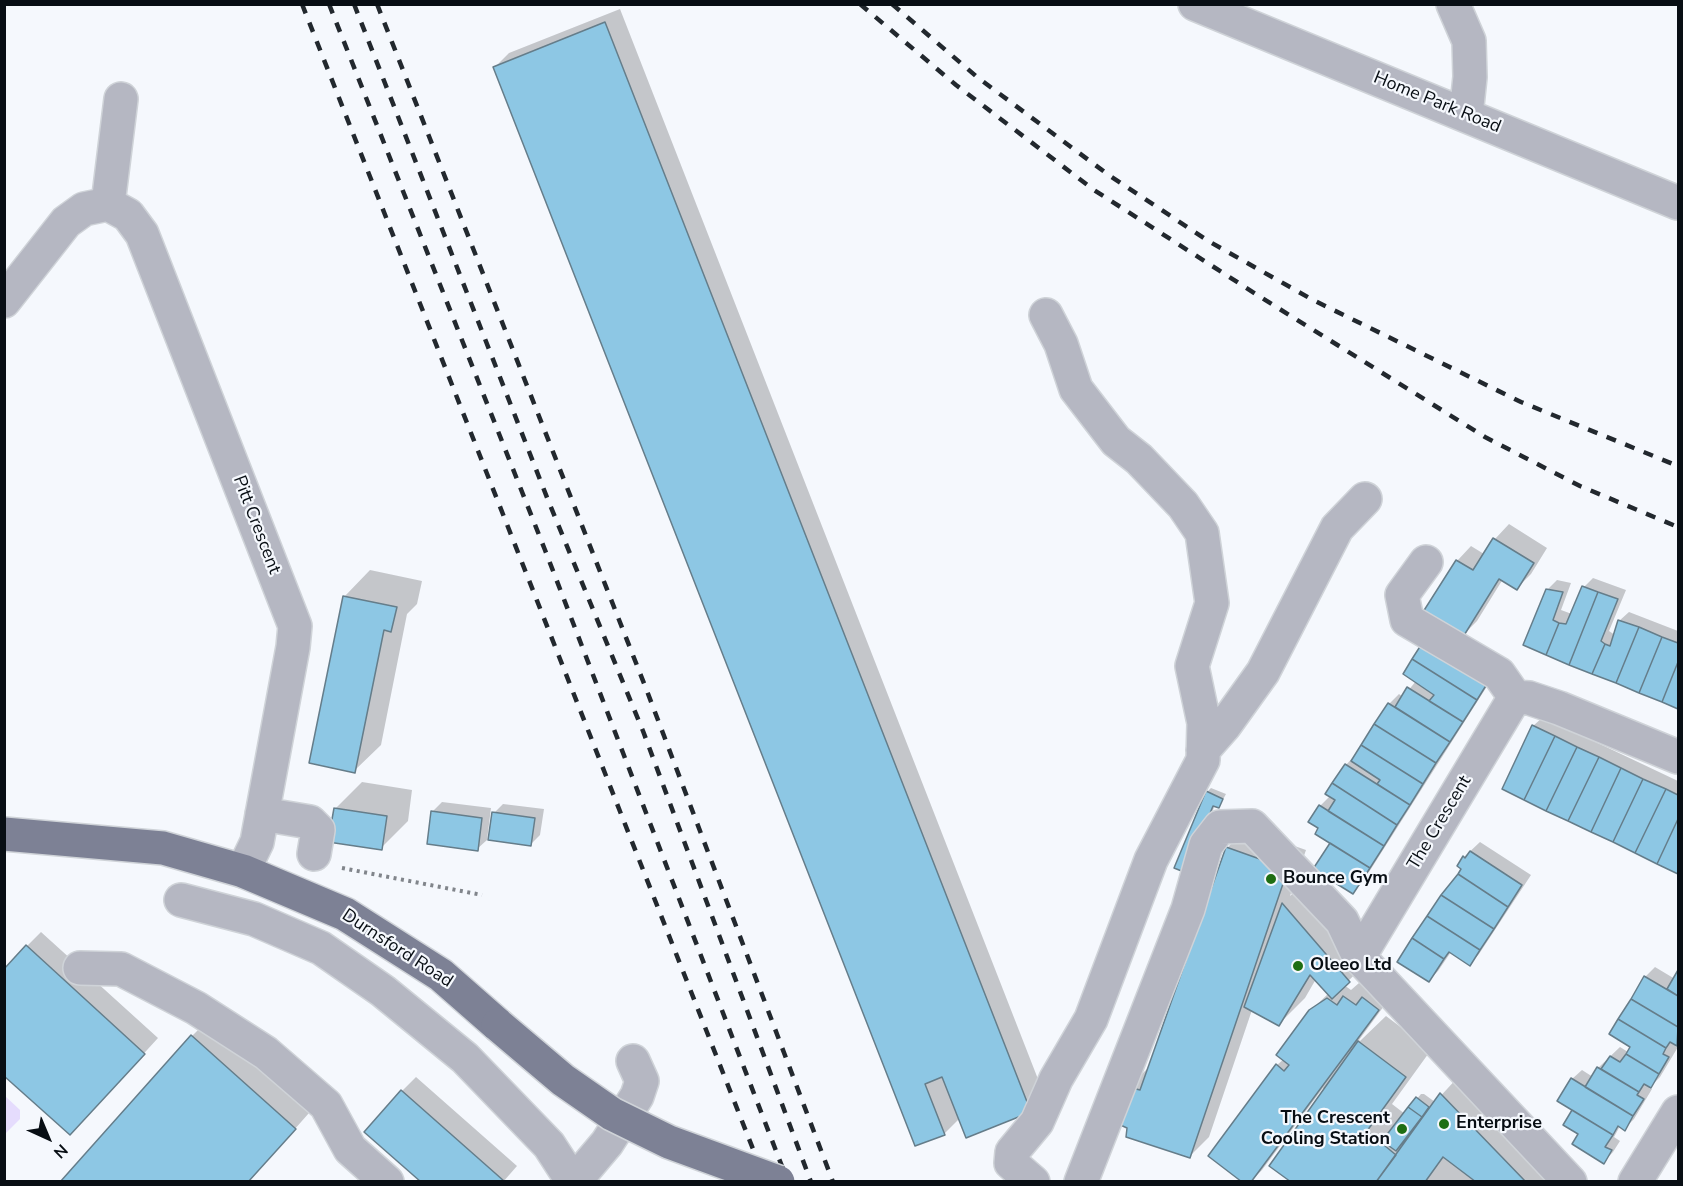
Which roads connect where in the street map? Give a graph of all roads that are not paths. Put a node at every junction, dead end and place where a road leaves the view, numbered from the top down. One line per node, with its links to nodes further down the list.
1 (1195, 4): 4 (street, Home Park Road)
2 (1453, 4): 4 (street)
3 (122, 99): 6 (street)
4 (1466, 115): 5 (street, Home Park Road)
5 (1678, 203)
6 (108, 204): 7 (street); 14 (street, Pitt Crescent)
7 (4, 301)
8 (1046, 315): 12 (street)
9 (1365, 499): 12 (street)
10 (1426, 562): 11 (street)
11 (1515, 697): 13 (street); 19 (street, The Crescent)
12 (1203, 750): 26 (street)
13 (1678, 756)
14 (262, 814): 16 (street); 17 (street, Pitt Crescent)
15 (4, 834): 17 (main road, Durnsford Road)
16 (326, 860)
17 (243, 871): 25 (main road, Durnsford Road, bridge)
18 (181, 900): 24 (street)
19 (1359, 957): 27 (street); 28 (street)
20 (80, 968): 23 (street)
21 (633, 1061): 24 (street)
22 (1678, 1112): 29 (street)
23 (387, 1182)
24 (573, 1182)
25 (778, 1182)
26 (1033, 1182)
27 (1081, 1182)
28 (1570, 1182)
29 (1635, 1182)

